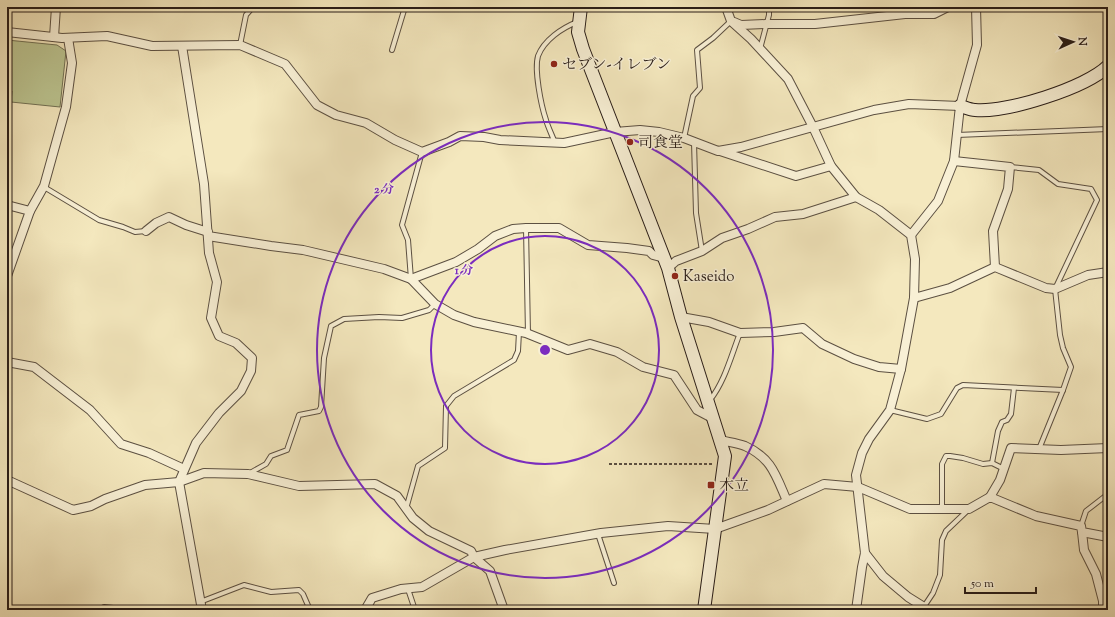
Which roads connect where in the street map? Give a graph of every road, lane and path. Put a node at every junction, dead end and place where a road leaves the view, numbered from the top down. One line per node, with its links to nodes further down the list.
1 (56, 7): 13 (street)
2 (253, 7): 15 (lane)
3 (405, 7): 18 (lane)
4 (581, 7): 9 (street)
5 (726, 7): 10 (street)
6 (769, 7): 11 (lane)
7 (948, 7): 11 (street)
8 (976, 7): 20 (street)
9 (579, 21): 23 (street); 27 (lane)
10 (731, 21): 11 (street); 17 (street); 25 (lane)
11 (766, 24): 17 (lane)
12 (7, 32): 13 (street)
13 (54, 37): 14 (street)
14 (68, 38): 16 (street); 33 (street)
15 (240, 45): 16 (street); 29 (street)
16 (182, 46): 39 (street)
17 (760, 49): 21 (street)
18 (392, 50)
19 (1108, 66): 20 (street)
20 (960, 106): 21 (street); 24 (street)
21 (813, 127): 28 (street); 31 (street)
22 (1108, 129): 24 (lane)
23 (615, 132): 25 (street); 27 (street); 42 (street)
24 (957, 135): 30 (street)
25 (684, 138): 26 (street)
26 (694, 142): 28 (street); 41 (lane)
27 (555, 143): 29 (street)
28 (718, 151): 31 (street)
29 (422, 152): 46 (lane)
30 (954, 161): 32 (street); 40 (street)
31 (831, 166): 34 (street)
32 (1010, 167): 43 (street); 47 (lane)
33 (44, 186): 36 (street); 38 (lane)
34 (856, 197): 40 (street); 41 (street)
35 (7, 205): 36 (street)
36 (30, 212): 45 (street)
37 (526, 228): 42 (street); 46 (street); 52 (lane)
38 (146, 231): 39 (street)
39 (208, 234): 46 (street); 67 (street)
40 (911, 235): 48 (street)
41 (702, 251): 42 (street)
42 (666, 263): 50 (street)
43 (995, 267): 47 (street); 48 (street)
44 (1108, 272): 47 (street)
45 (7, 276)
46 (411, 279): 49 (street)
47 (1055, 289): 57 (lane)
48 (914, 298): 55 (street)
49 (435, 304): 51 (street); 69 (lane)
50 (681, 317): 53 (street); 58 (street)
51 (519, 332): 52 (street); 76 (lane)
52 (528, 334): 60 (street)
53 (740, 334): 55 (street); 58 (lane)
54 (7, 362): 67 (street)
55 (901, 369): 59 (street)
56 (1014, 388): 57 (lane); 59 (lane); 64 (lane)
57 (1063, 390): 63 (lane)
58 (708, 402): 60 (street)
59 (890, 410): 72 (street)
60 (714, 419): 61 (street)
61 (720, 440): 66 (street); 75 (street)
62 (1108, 448): 63 (street)
63 (1039, 449): 68 (street)
64 (992, 463): 68 (lane); 77 (lane)
65 (609, 464): 66 (path)
66 (724, 464): 79 (street)
67 (184, 469): 71 (street)
68 (1004, 469): 74 (street)
69 (248, 474): 71 (street); 76 (street)
70 (7, 480): 71 (street)
71 (178, 482): 87 (street)
72 (858, 487): 75 (street); 77 (street); 83 (street)
73 (1108, 494): 80 (lane)
74 (990, 497): 78 (street); 80 (street)
75 (787, 501): 79 (street)
76 (406, 509): 84 (street)
77 (942, 509): 78 (street)
78 (969, 509): 88 (lane)
79 (715, 529): 81 (street); 95 (street)
80 (1082, 529): 82 (street); 97 (street)
81 (598, 534): 84 (street); 85 (lane)
82 (1108, 537)
83 (865, 553): 88 (street); 96 (street)
84 (474, 557): 86 (street); 94 (street)
85 (614, 582)
86 (408, 588): 92 (street); 93 (lane)
87 (201, 606): 91 (lane)
88 (924, 609)
89 (100, 610): 90 (lane)
90 (132, 610)
91 (310, 610)
92 (366, 610)
93 (415, 610)
94 (504, 610)
95 (704, 610)
96 (856, 610)
97 (1103, 610)

